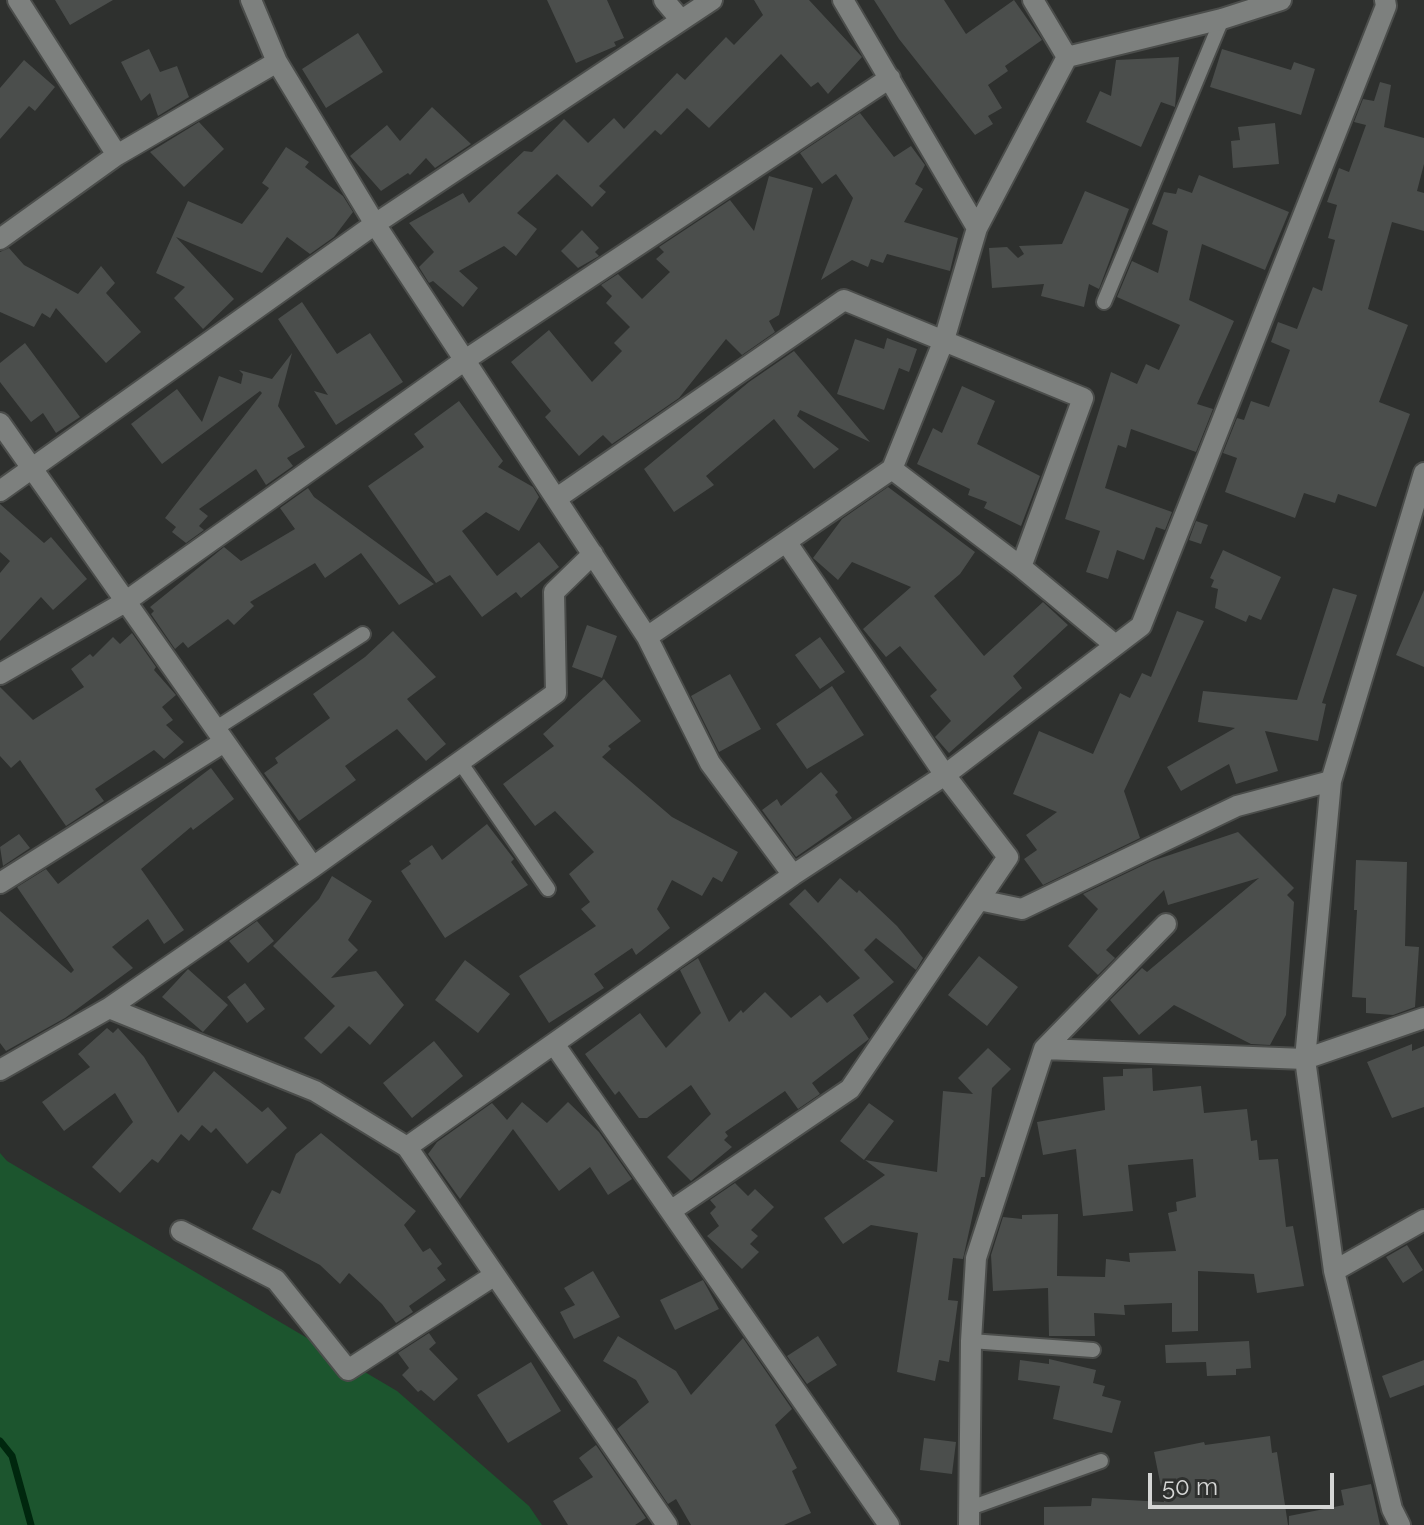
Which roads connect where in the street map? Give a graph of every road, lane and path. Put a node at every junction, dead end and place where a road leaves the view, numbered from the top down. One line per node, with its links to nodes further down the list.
1 (18, 0): 14 (street)
2 (251, 0): 12 (street)
3 (664, 0): 9 (street)
4 (712, 0): 9 (street)
5 (843, 0): 13 (street)
6 (1033, 0): 11 (street)
7 (1281, 0): 10 (street)
8 (1385, 0): 33 (street)
9 (680, 19): 15 (street)
10 (1222, 19): 11 (street); 18 (lane)
11 (1067, 57): 16 (street)
12 (277, 62): 14 (street); 15 (street)
13 (890, 78): 16 (street); 20 (street)
14 (117, 155): 17 (street)
15 (375, 224): 20 (street); 22 (street)
16 (977, 228): 19 (street)
17 (0, 239)
18 (1104, 302)
19 (944, 340): 23 (street); 26 (street); 29 (street)
20 (465, 360): 26 (street); 30 (street)
21 (0, 423): 22 (street)
22 (32, 469): 25 (street); 30 (street)
23 (892, 469): 27 (street); 29 (street)
24 (1424, 473): 38 (street)
25 (0, 491)
26 (557, 498): 28 (street)
27 (787, 543): 32 (street); 37 (street)
28 (593, 554): 32 (street); 36 (street)
29 (1021, 567): 33 (street)
30 (125, 602): 34 (street); 35 (street)
31 (363, 634): 35 (lane)
32 (647, 637): 40 (street)
33 (1115, 645): 37 (street)
34 (0, 674)
35 (219, 736): 39 (street); 41 (street)
36 (460, 762): 39 (street); 42 (lane)
37 (945, 775): 40 (street); 43 (street)
38 (1331, 781): 43 (street); 49 (street)
39 (313, 867): 45 (street)
40 (793, 875): 47 (street)
41 (0, 883)
42 (548, 889)
43 (979, 900): 52 (street)
44 (1166, 924): 48 (street)
45 (109, 1008): 50 (street); 51 (street)
46 (1424, 1018): 49 (street)
47 (554, 1044): 51 (street); 52 (street)
48 (1044, 1049): 49 (street); 57 (street)
49 (1305, 1059): 55 (street)
50 (0, 1070)
51 (407, 1147): 56 (street)
52 (672, 1210): 62 (street)
53 (1424, 1220): 55 (street)
54 (181, 1231): 56 (street)
55 (1334, 1271): 63 (street)
56 (495, 1275): 61 (street)
57 (971, 1341): 58 (lane); 60 (street)
58 (1093, 1350)
59 (1101, 1461): 60 (lane)
60 (969, 1516)
61 (667, 1525)
62 (889, 1525)
63 (1400, 1525)

